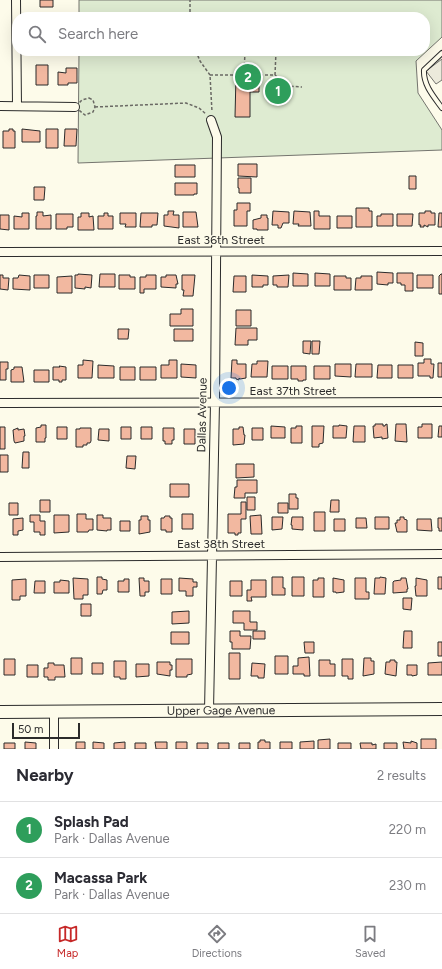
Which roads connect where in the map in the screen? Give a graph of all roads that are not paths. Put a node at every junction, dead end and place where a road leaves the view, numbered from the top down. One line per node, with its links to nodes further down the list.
1 (16, 0): 2 (street)
2 (16, 12)
3 (442, 54): 8 (lane)
4 (17, 56): 6 (street)
5 (0, 106): 6 (street)
6 (17, 106): 7 (street)
7 (75, 107)
8 (442, 108)
9 (211, 120): 12 (street, Dallas Avenue)
10 (442, 251): 12 (street, East 36th Street)
11 (0, 252): 12 (street, East 36th Street)
12 (216, 252): 15 (street, Dallas Avenue)
13 (442, 402): 15 (street, East 37th Street)
14 (0, 403): 15 (street, East 37th Street)
15 (215, 403): 17 (street, Dallas Avenue)
16 (442, 554): 17 (street, East 38th Street)
17 (212, 556): 18 (street, East 38th Street); 20 (street, Dallas Avenue)
18 (0, 557)
19 (442, 709): 20 (main road, Upper Gage Avenue)
20 (210, 711): 22 (main road, Upper Gage Avenue)
21 (0, 712): 22 (main road, Upper Gage Avenue)
22 (54, 712): 23 (street)
23 (54, 749)

